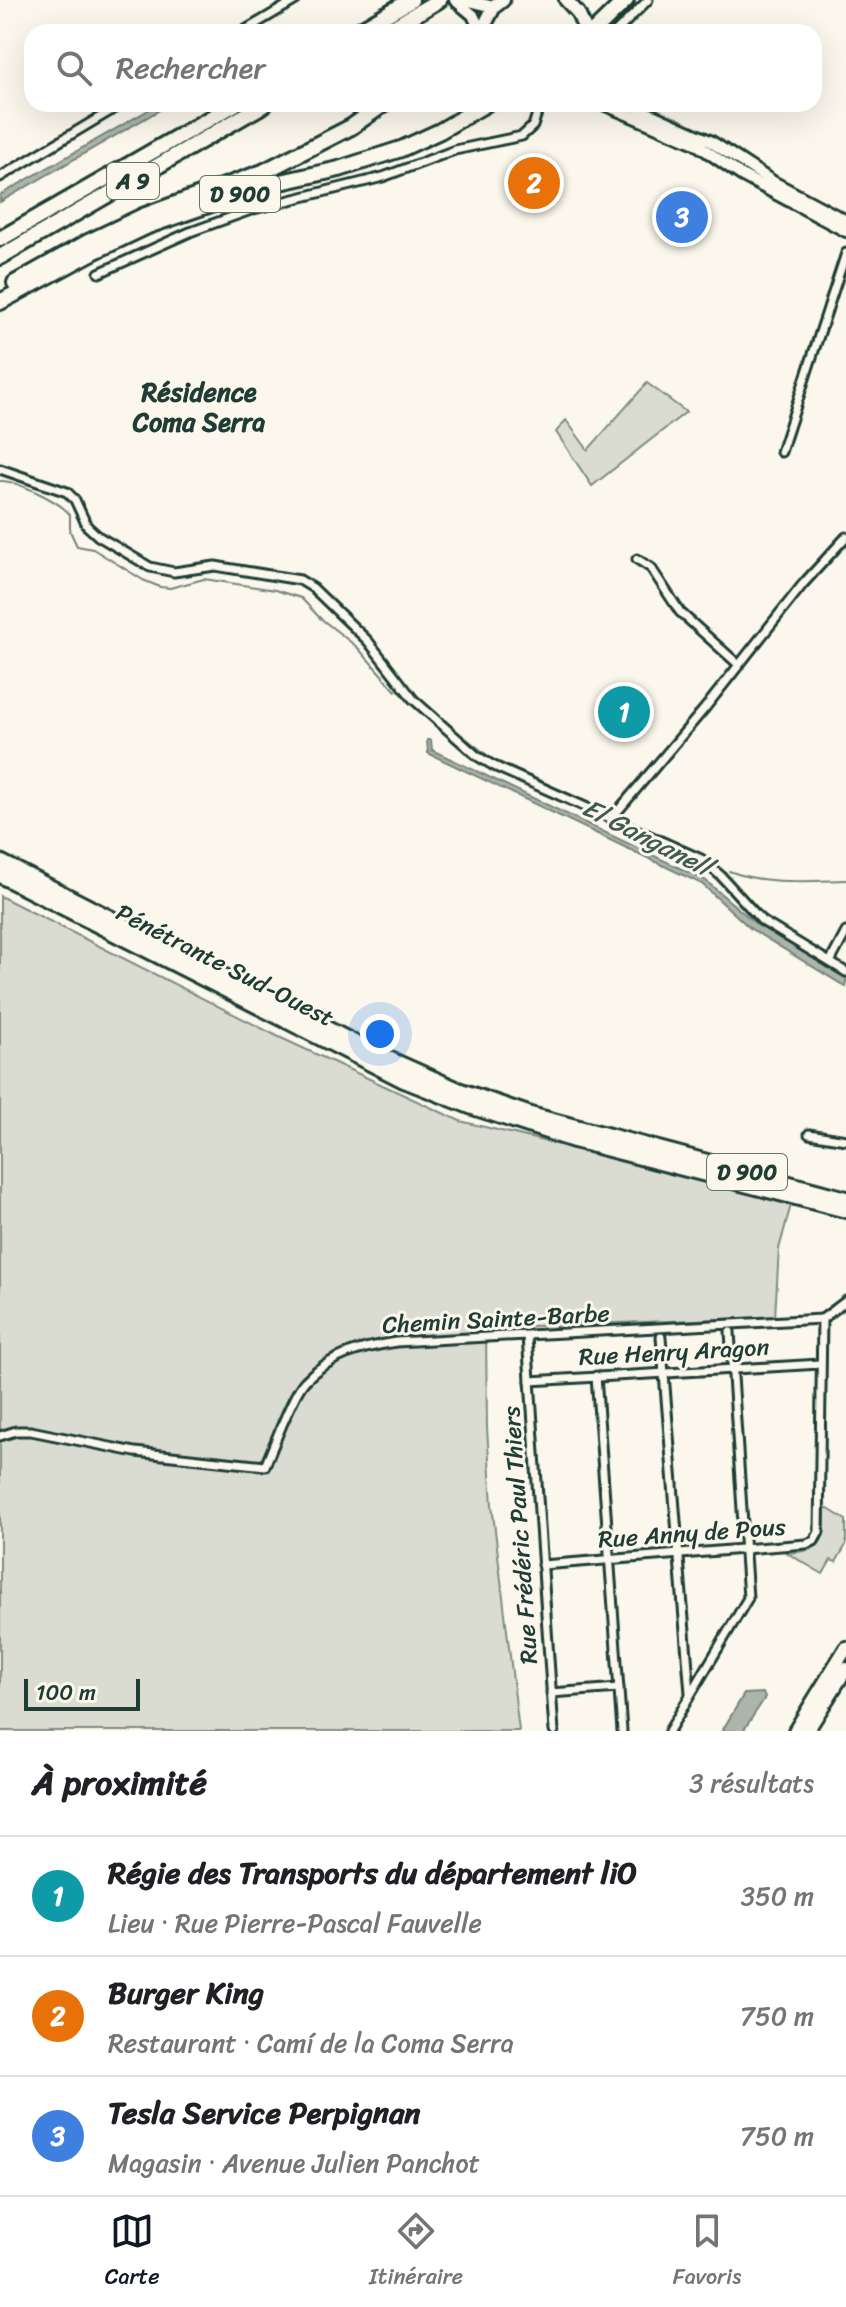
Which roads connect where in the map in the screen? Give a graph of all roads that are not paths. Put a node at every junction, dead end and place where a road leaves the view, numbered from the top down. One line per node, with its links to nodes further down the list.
1 (296, 0): 10 (street)
2 (411, 0): 11 (highway)
3 (455, 0): 13 (main road)
4 (465, 0): 9 (main road)
5 (566, 0): 15 (main road)
6 (626, 0): 16 (highway)
7 (648, 0): 17 (street)
8 (434, 3): 12 (highway)
9 (498, 4): 14 (main road)
10 (256, 24)
11 (370, 24)
12 (399, 24)
13 (477, 24)
14 (486, 24)
15 (583, 24)
16 (601, 24)
17 (624, 24)
18 (109, 112): 28 (street)
19 (221, 112): 31 (highway, A 9)
20 (251, 112): 33 (highway, A 9)
21 (373, 112): 35 (highway, D 900)
22 (472, 112): 36 (highway, D 900)
23 (533, 112): 27 (street)
24 (538, 112): 27 (street)
25 (622, 112): 30 (main road)
26 (646, 112): 29 (main road)
27 (535, 120): 34 (street)
28 (0, 177)
29 (846, 221)
30 (846, 231)
31 (0, 239)
32 (846, 253): 37 (street)
33 (0, 257)
34 (99, 273)
35 (0, 291)
36 (0, 302)
37 (781, 452)
38 (0, 469): 42 (street)
39 (846, 537): 41 (street)
40 (637, 559): 41 (street)
41 (739, 665): 42 (street)
42 (611, 819): 46 (street)
43 (0, 862): 50 (highway, D 900)
44 (0, 875): 51 (highway, Pénétrante Sud-Ouest / D 900)
45 (846, 932): 46 (street)
46 (830, 962): 47 (street)
47 (846, 972)
48 (809, 1134): 49 (street)
49 (846, 1140)
50 (846, 1197)
51 (846, 1213)
52 (846, 1301): 53 (street)
53 (822, 1319): 55 (street, Chemin Sainte-Barbe); 57 (street, Rue Anny de Pous)
54 (730, 1332): 58 (street)
55 (527, 1336): 61 (street, Rue Frédéric Paul Thiers); 62 (street, Chemin Sainte-Barbe)
56 (661, 1337): 59 (street)
57 (820, 1364): 58 (street, Rue Henry Aragon); 63 (street, Rue Anny de Pous)
58 (733, 1369): 59 (street, Rue Henry Aragon); 63 (street)
59 (665, 1373): 60 (street, Rue Henry Aragon); 64 (street)
60 (596, 1376): 61 (street, Rue Henry Aragon); 65 (street)
61 (530, 1381): 66 (street, Rue Frédéric Paul Thiers)
62 (0, 1436)
63 (745, 1550): 64 (street, Rue Anny de Pous); 71 (street)
64 (677, 1553): 65 (street, Rue Anny de Pous); 71 (street)
65 (608, 1559): 66 (street, Rue Anny de Pous); 69 (street)
66 (542, 1565): 70 (street, Rue Frédéric Paul Thiers)
67 (846, 1648): 75 (main road)
68 (846, 1669): 76 (main road)
69 (619, 1688): 70 (street); 73 (street)
70 (551, 1693): 72 (street, Rue Frédéric Paul Thiers)
71 (690, 1695): 74 (street)
72 (554, 1731)
73 (622, 1731)
74 (669, 1731)
75 (795, 1731)
76 (807, 1731)

